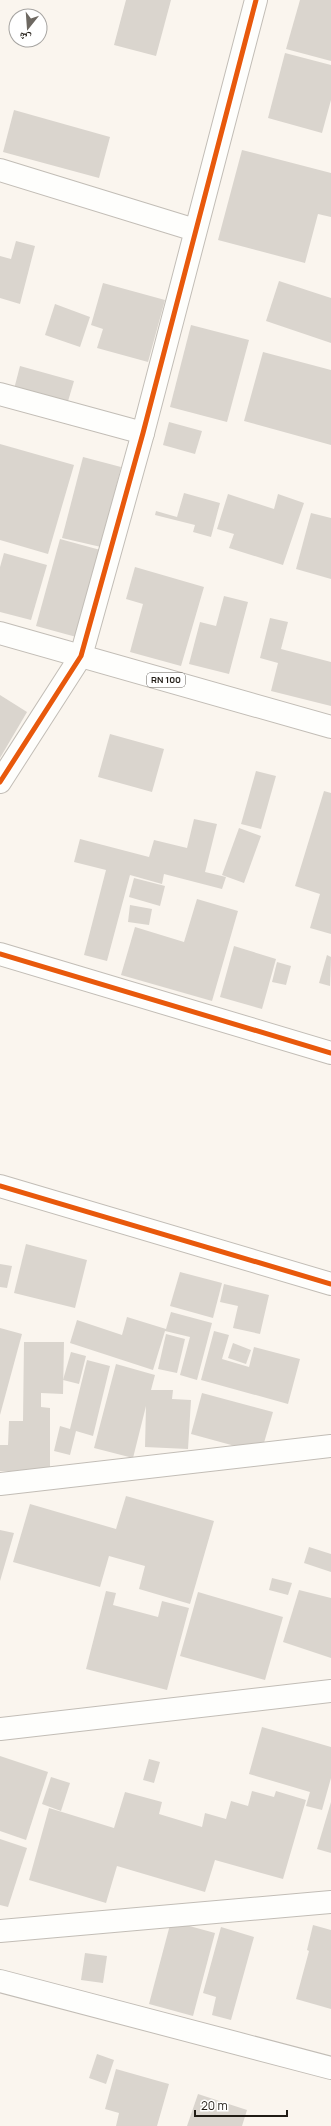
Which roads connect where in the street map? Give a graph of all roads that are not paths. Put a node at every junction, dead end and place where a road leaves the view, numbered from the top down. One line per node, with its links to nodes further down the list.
1 (256, 0): 3 (street)
2 (0, 170): 3 (street)
3 (195, 230): 5 (street)
4 (0, 394): 5 (street)
5 (143, 432): 7 (street)
6 (0, 633): 7 (street, RN 100)
7 (81, 656): 8 (street, RN 100); 9 (street)
8 (331, 727)
9 (0, 782)
10 (0, 954): 11 (street)
11 (331, 1053)
12 (0, 1186): 13 (street)
13 (331, 1284)
14 (331, 1446): 15 (street)
15 (0, 1484)
16 (331, 1691): 17 (street)
17 (0, 1729)
18 (331, 1902): 19 (street)
19 (0, 1931)
20 (0, 1981): 21 (street)
21 (331, 2068)

